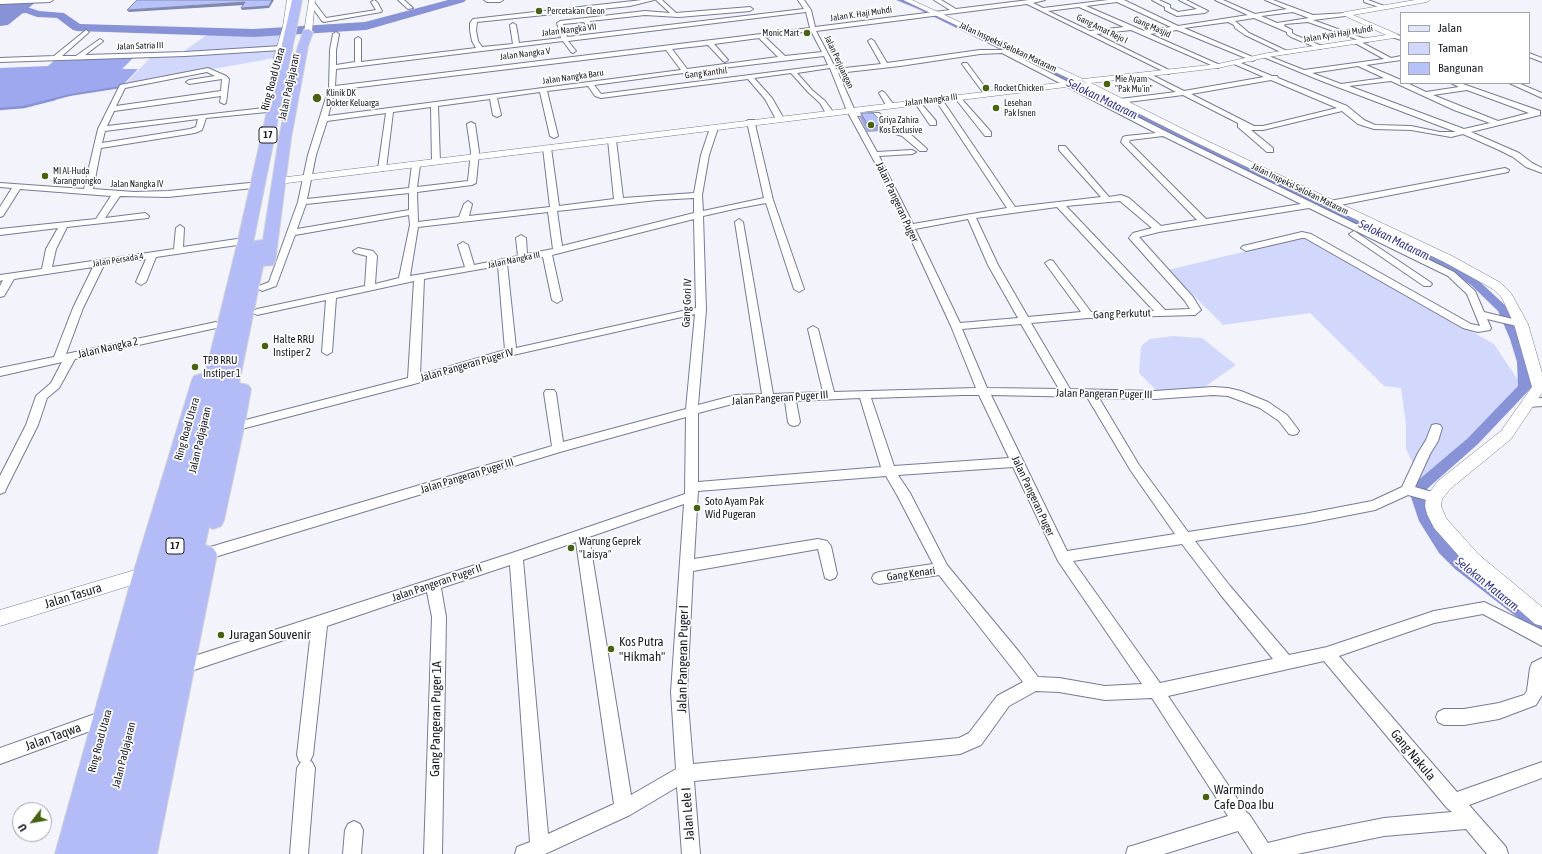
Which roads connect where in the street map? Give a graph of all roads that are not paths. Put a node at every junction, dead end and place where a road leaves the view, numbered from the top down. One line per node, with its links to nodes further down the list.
1 (50, 0): 18 (street)
2 (401, 0): 25 (street)
3 (487, 0): 4 (street)
4 (500, 0)
5 (650, 0): 26 (street)
6 (659, 0): 37 (street)
7 (906, 0): 34 (street, Jalan Inspeksi Selokan Mataram)
8 (937, 0): 33 (street)
9 (1042, 0): 22 (street, Jalan K. Haji Muhdi)
10 (1117, 0): 11 (street); 23 (street); 47 (street)
11 (1121, 0)
12 (1155, 0): 31 (street)
13 (1182, 0): 31 (street)
14 (1218, 0): 39 (street)
15 (1268, 0): 32 (street)
16 (1427, 0): 24 (street, Jalan Kyai Haji Muhdi)
17 (1366, 1): 24 (street)
18 (0, 2)
19 (300, 2): 20 (street); 49 (highway, Jalan Padjajaran / 17); 49 (street, Ring Road Utara)
20 (374, 2)
21 (800, 2): 29 (street, Jalan Perjuangan)
22 (1028, 2): 30 (street, Gang Amat Rejo I); 33 (street, Jalan K. Haji Muhdi)
23 (1079, 5): 30 (street); 48 (street, Gang Masjid)
24 (1384, 7): 36 (street, Jalan Kyai Haji Muhdi)
25 (410, 8)
26 (595, 8): 38 (street); 41 (street)
27 (758, 8): 37 (street)
28 (507, 9): 38 (street)
29 (808, 10): 50 (street, Jalan Perjuangan); 55 (street, Jalan Nangka VII)
30 (1042, 10): 52 (street, Gang Amat Rejo I)
31 (1204, 10): 35 (street)
32 (1292, 10): 39 (street); 42 (street)
33 (955, 11): 34 (street, Jalan K. Haji Muhdi)
34 (932, 14): 50 (street, Jalan K. Haji Muhdi); 107 (street, Jalan Inspeksi Selokan Mataram)
35 (1211, 14)
36 (1344, 14): 42 (street); 57 (street, Jalan Kyai Haji Muhdi)
37 (674, 15): 41 (street)
38 (510, 16): 69 (street)
39 (1255, 16): 44 (street); 46 (street)
40 (1217, 17): 44 (street)
41 (602, 18): 43 (street)
42 (1311, 18): 46 (street); 61 (street)
43 (586, 20): 55 (street); 59 (street)
44 (1226, 20): 47 (street); 71 (street)
45 (513, 25): 65 (street)
46 (1276, 25): 66 (street)
47 (1176, 27): 53 (street); 79 (street)
48 (1132, 28): 52 (street); 53 (street, Gang Masjid)
49 (297, 29): 67 (street, Ring Road Utara); 93 (highway, Jalan Padjajaran / 17); 156 (highway, Ring Road Utara)
50 (813, 30): 56 (street, Jalan Nangka V); 73 (street, Jalan Perjuangan)
51 (86, 32): 75 (street)
52 (1089, 33): 97 (street, Gang Amat Rejo I)
53 (1143, 33): 91 (street, Gang Masjid)
54 (336, 34): 90 (street)
55 (593, 36): 59 (street, Jalan Nangka VII)
56 (760, 36): 63 (street, Jalan Nangka V); 77 (street)
57 (1398, 37): 61 (street, Jalan Kyai Haji Muhdi)
58 (358, 39): 86 (street)
59 (564, 39): 65 (street, Jalan Nangka VII); 70 (street)
60 (100, 40): 76 (street)
61 (1366, 40): 64 (street, Jalan Kyai Haji Muhdi)
62 (872, 41): 89 (street)
63 (710, 42): 68 (street, Jalan Nangka V); 82 (street)
64 (1357, 42): 66 (street, Jalan Kyai Haji Muhdi); 80 (street)
65 (516, 45): 69 (street, Jalan Nangka VII)
66 (1320, 47): 71 (street, Jalan Kyai Haji Muhdi)
67 (281, 48): 76 (street, Jalan Satria III); 93 (street, Ring Road Utara)
68 (668, 48): 94 (street); 96 (street, Jalan Nangka V)
69 (480, 49): 96 (street, Jalan Nangka VII)
70 (573, 51)
71 (1285, 52): 74 (street, Jalan Kyai Haji Muhdi)
72 (1531, 53): 83 (street)
73 (826, 54): 77 (street, Jalan Nangka Baru); 92 (street, Jalan Perjuangan)
74 (1264, 56): 79 (street, Jalan Kyai Haji Muhdi); 98 (street)
75 (56, 58): 76 (street, Jalan Satria III); 81 (street, Jalan Satria III)
76 (77, 58)
77 (783, 58): 94 (street, Jalan Nangka Baru)
78 (1400, 58): 80 (street)
79 (1253, 59): 84 (street, Jalan Kyai Haji Muhdi)
80 (1391, 59): 85 (street); 88 (street)
81 (0, 60)
82 (725, 60)
83 (1542, 60)
84 (1236, 62): 91 (street, Jalan Kyai Haji Muhdi); 103 (street)
85 (1400, 63)
86 (358, 64): 90 (street, Jalan Nangka VII); 96 (street, Jalan Nangka VII)
87 (965, 64): 123 (street)
88 (1359, 64): 98 (street); 104 (street)
89 (885, 65): 92 (street, Gang Kanthil); 110 (street, Gang Kanthil)
90 (333, 66): 116 (street)
91 (1218, 66): 97 (street, Jalan Kyai Haji Muhdi)
92 (833, 68): 95 (street, Gang Kanthil); 138 (street, Jalan Perjuangan)
93 (278, 70): 136 (highway, Ring Road Utara); 208 (highway, Jalan Padjajaran / 17)
94 (685, 71): 108 (street, Jalan Nangka Baru); 109 (street)
95 (792, 71): 101 (street, Gang Kanthil); 139 (street)
96 (380, 72): 116 (street, Jalan Nangka V)
97 (1169, 72): 99 (street, Jalan Kyai Haji Muhdi)
98 (1304, 72): 100 (street); 115 (street)
99 (1148, 75): 107 (street, Jalan Nangka III); 122 (street)
100 (1289, 75)
101 (749, 76): 106 (street, Gang Kanthil); 145 (street)
102 (224, 77): 105 (street); 120 (street); 135 (street)
103 (1278, 77): 122 (street); 134 (street)
104 (1389, 79): 111 (street); 115 (street)
105 (189, 82)
106 (706, 82): 109 (street, Gang Kanthil); 119 (street)
107 (1081, 82): 110 (street, Jalan Nangka III); 129 (street, Jalan Inspeksi Selokan Mataram)
108 (588, 83): 109 (street, Gang Kanthil); 118 (street, Jalan Nangka Baru)
109 (692, 83)
110 (1066, 84): 123 (street, Jalan Nangka III); 154 (street, Gang Kanthil)
111 (1400, 84)
112 (1401, 84): 124 (street)
113 (1457, 84): 117 (street)
114 (1514, 84): 125 (street)
115 (1338, 85): 152 (street)
116 (332, 88): 144 (street)
117 (1467, 88): 124 (street); 140 (street)
118 (543, 90): 126 (street, Jalan Nangka Baru); 155 (street)
119 (715, 91)
120 (225, 93): 130 (street); 135 (street)
121 (882, 93): 133 (street)
122 (1183, 93): 129 (street); 143 (street)
123 (987, 94): 127 (street, Jalan Nangka III)
124 (1424, 94): 148 (street)
125 (1542, 96)
126 (493, 97): 132 (street, Jalan Nangka Baru); 141 (street)
127 (957, 97): 128 (street, Jalan Nangka III); 153 (street)
128 (939, 99): 131 (street, Jalan Nangka III); 189 (street)
129 (1120, 101): 184 (street, Jalan Inspeksi Selokan Mataram)
130 (224, 102)
131 (917, 102): 133 (street, Jalan Nangka III); 147 (street)
132 (434, 104): 137 (street, Jalan Nangka Baru); 166 (street)
133 (890, 105): 138 (street, Jalan Nangka III)
134 (1344, 108): 143 (street); 152 (street)
135 (112, 109): 151 (street)
136 (264, 110): 142 (street); 174 (highway, Ring Road Utara)
137 (390, 111): 144 (street, Jalan Nangka Baru); 168 (street)
138 (852, 112): 139 (street, Jalan Nangka III); 160 (street); 164 (street, Jalan Pangeran Puger)
139 (830, 113): 145 (street, Jalan Nangka III)
140 (1539, 114): 148 (street)
141 (497, 115)
142 (203, 116): 151 (street); 158 (street)
143 (1233, 118): 162 (street)
144 (324, 119): 171 (street)
145 (780, 119): 146 (street, Jalan Nangka III)
146 (750, 122): 150 (street, Jalan Nangka III); 181 (street)
147 (933, 123)
148 (1497, 123): 152 (street)
149 (471, 124): 165 (street)
150 (714, 128): 157 (street, Jalan Nangka III); 179 (street)
151 (102, 129): 158 (street)
152 (1463, 131): 170 (street)
153 (988, 134)
154 (1164, 134): 187 (street, Gang Kanthil); 198 (street)
155 (554, 136)
156 (281, 139): 172 (highway, Ring Road Utara); 208 (highway, Jalan Padjajaran / 17)
157 (612, 140): 159 (street, Jalan Nangka III); 183 (street)
158 (97, 146): 177 (street)
159 (547, 148): 165 (street, Jalan Nangka III); 188 (street)
160 (923, 148)
161 (1062, 148): 180 (street)
162 (1270, 150)
163 (912, 152): 164 (street)
164 (875, 154): 202 (street, Jalan Pangeran Puger)
165 (474, 157): 166 (street, Jalan Nangka III); 176 (street)
166 (436, 162): 167 (street, Jalan Nangka III)
167 (416, 165): 168 (street, Jalan Nangka III); 176 (street)
168 (382, 169): 171 (street, Jalan Nangka III)
169 (1505, 170): 184 (street)
170 (1542, 171)
171 (306, 178): 172 (street, Jalan Nangka III); 182 (street)
172 (279, 181): 227 (highway, Ring Road Utara)
173 (0, 185): 175 (street, Jalan Nangka IV)
174 (250, 186): 178 (street, Jalan Nangka IV); 208 (highway, Ring Road Utara)
175 (17, 187): 177 (street, Jalan Nangka IV); 191 (street)
176 (413, 188): 182 (street); 190 (street)
177 (88, 192): 178 (street, Jalan Nangka IV)
178 (117, 194): 196 (street)
179 (698, 195): 183 (street); 192 (street, Gang Gori IV)
180 (1107, 199): 186 (street); 204 (street)
181 (769, 200): 192 (street, Jalan Nangka III); 229 (street)
182 (302, 202): 206 (street)
183 (619, 202): 188 (street)
184 (1324, 202): 187 (street); 239 (street, Jalan Inspeksi Selokan Mataram)
185 (468, 204): 195 (street)
186 (1059, 204): 189 (street); 235 (street, Gang Perkutut)
187 (1310, 204): 198 (street); 199 (street, Gang Kanthil)
188 (554, 209): 195 (street); 211 (street)
189 (1013, 210): 194 (street)
190 (414, 212): 201 (street); 206 (street)
191 (0, 214)
192 (700, 215): 211 (street, Jalan Nangka III); 233 (street, Gang Gori IV)
193 (145, 216): 196 (street)
194 (971, 216): 202 (street); 238 (street)
195 (463, 220): 201 (street)
196 (98, 222): 200 (street)
197 (739, 222): 256 (street)
198 (1204, 222): 204 (street)
199 (1344, 222): 226 (street); 237 (street, Gang Kanthil)
200 (64, 225): 205 (street); 221 (street)
201 (414, 225): 224 (street)
202 (909, 227): 241 (street, Jalan Pangeran Puger)
203 (180, 228): 212 (street)
204 (1159, 229): 235 (street)
205 (0, 232)
206 (290, 233): 227 (street)
207 (521, 238): 216 (street)
208 (250, 242): 212 (street, Jalan Persada 4); 240 (highway, Ring Road Utara); 246 (highway, Jalan Padjajaran / 17); 283 (highway, Jalan Padjajaran / 17)
209 (463, 245): 220 (street)
210 (1246, 248): 237 (street)
211 (558, 250): 214 (street, Jalan Nangka III)
212 (178, 251): 215 (street, Jalan Persada 4)
213 (358, 251): 228 (street)
214 (547, 253): 216 (street, Jalan Nangka III); 232 (street)
215 (152, 255): 218 (street, Jalan Persada 4); 225 (street)
216 (523, 258): 217 (street, Jalan Nangka III)
217 (502, 262): 220 (street, Jalan Nangka III); 244 (street)
218 (100, 263): 221 (street, Jalan Persada 4); 245 (street)
219 (1050, 263): 236 (street)
220 (470, 269): 223 (street, Jalan Nangka III)
221 (46, 271): 222 (street, Jalan Persada 4)
222 (5, 277): 230 (street)
223 (420, 277): 224 (street, Jalan Nangka III); 248 (street)
224 (404, 280): 228 (street, Jalan Nangka III)
225 (141, 282)
226 (1427, 284)
227 (262, 288): 234 (highway, Ring Road Utara)
228 (370, 288): 231 (street, Jalan Nangka III)
229 (799, 289)
230 (0, 294)
231 (331, 296): 234 (street, Jalan Nangka III); 243 (street)
232 (557, 300)
233 (700, 310): 244 (street, Jalan Pangeran Puger IV); 258 (street, Gang Gori IV)
234 (257, 312): 246 (highway, Ring Road Utara)
235 (1162, 313): 236 (street, Gang Perkutut)
236 (1088, 315): 238 (street, Gang Perkutut)
237 (1484, 315): 239 (street)
238 (1025, 320): 241 (street, Gang Perkutut); 252 (street)
239 (1519, 323): 257 (street, Jalan Inspeksi Selokan Mataram)
240 (216, 325): 245 (street, Jalan Nangka 2); 277 (highway, Ring Road Utara)
241 (956, 326): 249 (street, Jalan Pangeran Puger)
242 (814, 329): 254 (street)
243 (327, 352)
244 (511, 352): 248 (street, Jalan Pangeran Puger IV)
245 (65, 358): 247 (street, Jalan Nangka 2); 266 (street)
246 (238, 369): 260 (highway, Ring Road Utara); 305 (highway, Jalan Padjajaran / 17)
247 (0, 372)
248 (414, 380): 260 (street, Jalan Pangeran Puger IV)
249 (983, 391): 251 (street, Jalan Pangeran Puger III); 252 (street, Jalan Pangeran Puger III); 264 (street, Jalan Pangeran Puger)
250 (550, 393): 263 (street)
251 (864, 394): 254 (street, Jalan Pangeran Puger III); 265 (street)
252 (1067, 394): 253 (street, Jalan Pangeran Puger III)
253 (1091, 394): 262 (street, Jalan Pangeran Puger III); 271 (street)
254 (829, 395): 255 (street, Jalan Pangeran Puger III)
255 (790, 396): 256 (street, Jalan Pangeran Puger III); 259 (street)
256 (768, 398): 258 (street, Jalan Pangeran Puger III)
257 (1535, 402): 269 (street, Jalan Inspeksi Selokan Mataram)
258 (692, 412): 263 (street, Jalan Pangeran Puger III); 268 (street, Jalan Pangeran Puger I)
259 (794, 422)
260 (234, 427): 272 (highway, Ring Road Utara)
261 (1436, 428): 267 (street)
262 (1293, 431)
263 (558, 448): 272 (street, Jalan Pangeran Puger III)
264 (1017, 462): 265 (street, Jalan Pangeran Puger II); 274 (street, Jalan Pangeran Puger)
265 (889, 471): 268 (street, Jalan Pangeran Puger II); 276 (street)
266 (0, 489)
267 (1410, 490): 269 (street); 271 (street)
268 (691, 492): 270 (street, Jalan Pangeran Puger II); 275 (street, Jalan Pangeran Puger I)
269 (1431, 496): 284 (street)
270 (582, 534): 273 (street, Jalan Pangeran Puger II); 298 (street)
271 (1185, 538): 274 (street); 287 (street)
272 (205, 554): 289 (highway, Ring Road Utara)
273 (516, 557): 280 (street, Jalan Pangeran Puger II); 302 (street)
274 (1062, 557): 291 (street, Jalan Pangeran Puger)
275 (686, 566): 278 (street); 296 (street, Jalan Pangeran Puger I)
276 (942, 570): 279 (street, Gang Kenari); 290 (street)
277 (146, 574): 281 (street, Jalan Tasura); 285 (highway, Ring Road Utara)
278 (830, 574)
279 (879, 578)
280 (433, 585): 282 (street, Jalan Pangeran Puger II); 309 (street, Gang Pangeran Puger 1A)
281 (0, 618)
282 (320, 622): 289 (street, Jalan Pangeran Puger II); 307 (street)
283 (155, 630): 285 (street); 304 (highway, Jalan Padjajaran / 17)
284 (1540, 631): 286 (street)
285 (128, 638): 293 (highway, Ring Road Utara)
286 (1327, 654): 287 (street); 297 (street, Gang Nakula)
287 (1286, 663): 291 (street)
288 (1542, 664): 292 (street)
289 (182, 667): 306 (highway, Ring Road Utara)
290 (1034, 684): 291 (street); 296 (street)
291 (1156, 691): 299 (street, Jalan Pangeran Puger)
292 (1444, 717)
293 (106, 718): 294 (street, Jalan Taqwa); 303 (highway, Ring Road Utara)
294 (0, 756)
295 (1542, 770): 297 (street)
296 (685, 773): 298 (street); 311 (street, Jalan Lele I)
297 (1453, 802): 300 (street, Gang Nakula)
298 (624, 809): 302 (street)
299 (1243, 820): 312 (street); 313 (street, Jalan Pangeran Puger)
300 (1469, 820): 313 (street); 314 (street, Gang Nakula)
301 (354, 830): 308 (street)
302 (540, 847): 310 (street)
303 (70, 854)
304 (99, 854)
305 (125, 854)
306 (142, 854)
307 (299, 854)
308 (352, 854)
309 (433, 854)
310 (524, 854)
311 (691, 854)
312 (1136, 854)
313 (1263, 854)
314 (1499, 854)

